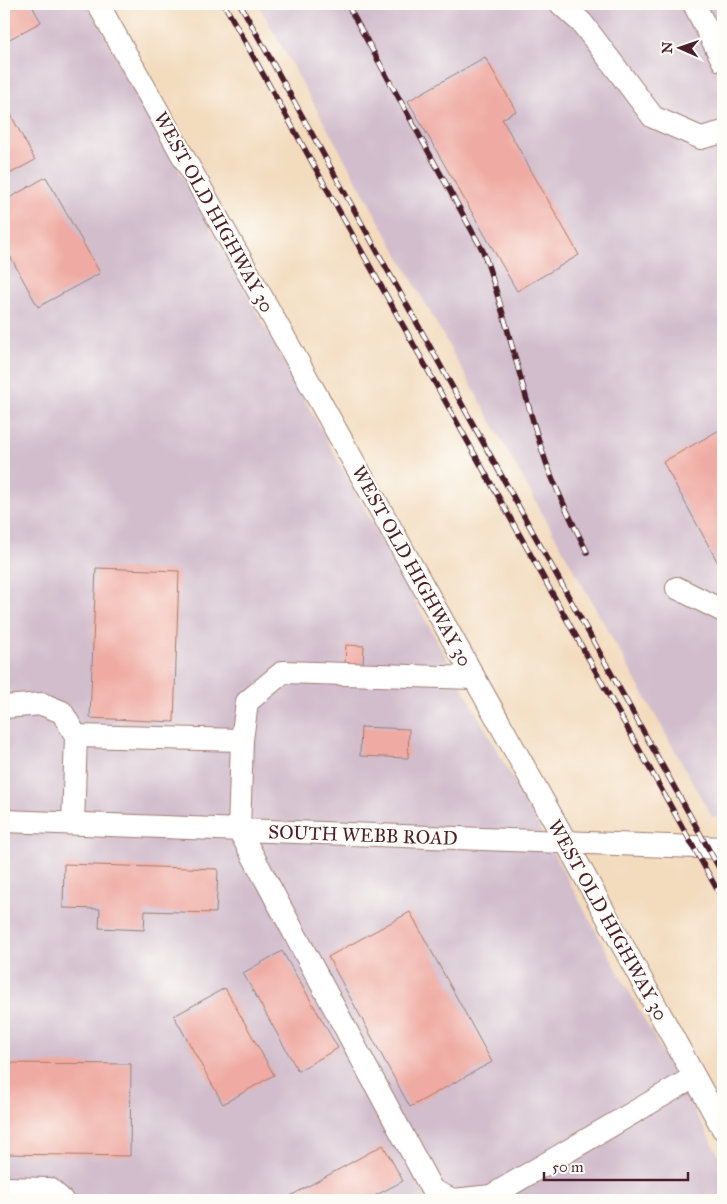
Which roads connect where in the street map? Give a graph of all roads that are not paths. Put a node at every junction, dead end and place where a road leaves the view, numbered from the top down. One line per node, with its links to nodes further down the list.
1 (98, 4): 8 (street, WEST OLD HIGHWAY 30)
2 (561, 4): 5 (street)
3 (694, 4): 4 (street)
4 (723, 61)
5 (723, 132)
6 (677, 588): 7 (street)
7 (723, 611)
8 (474, 678): 11 (street); 15 (street, WEST OLD HIGHWAY 30)
9 (4, 707): 10 (street)
10 (76, 736): 11 (street); 13 (street)
11 (242, 740): 14 (street)
12 (4, 821): 13 (street, SOUTH WEBB ROAD)
13 (73, 824): 14 (street, SOUTH WEBB ROAD)
14 (239, 830): 15 (street, SOUTH WEBB ROAD); 17 (street)
15 (566, 842): 16 (street, SOUTH WEBB ROAD); 17 (street, WEST OLD HIGHWAY 30)
16 (723, 848)
17 (694, 1077): 18 (street, WEST OLD HIGHWAY 30)
18 (723, 1129)
19 (4, 1188): 20 (street)
20 (62, 1200)

